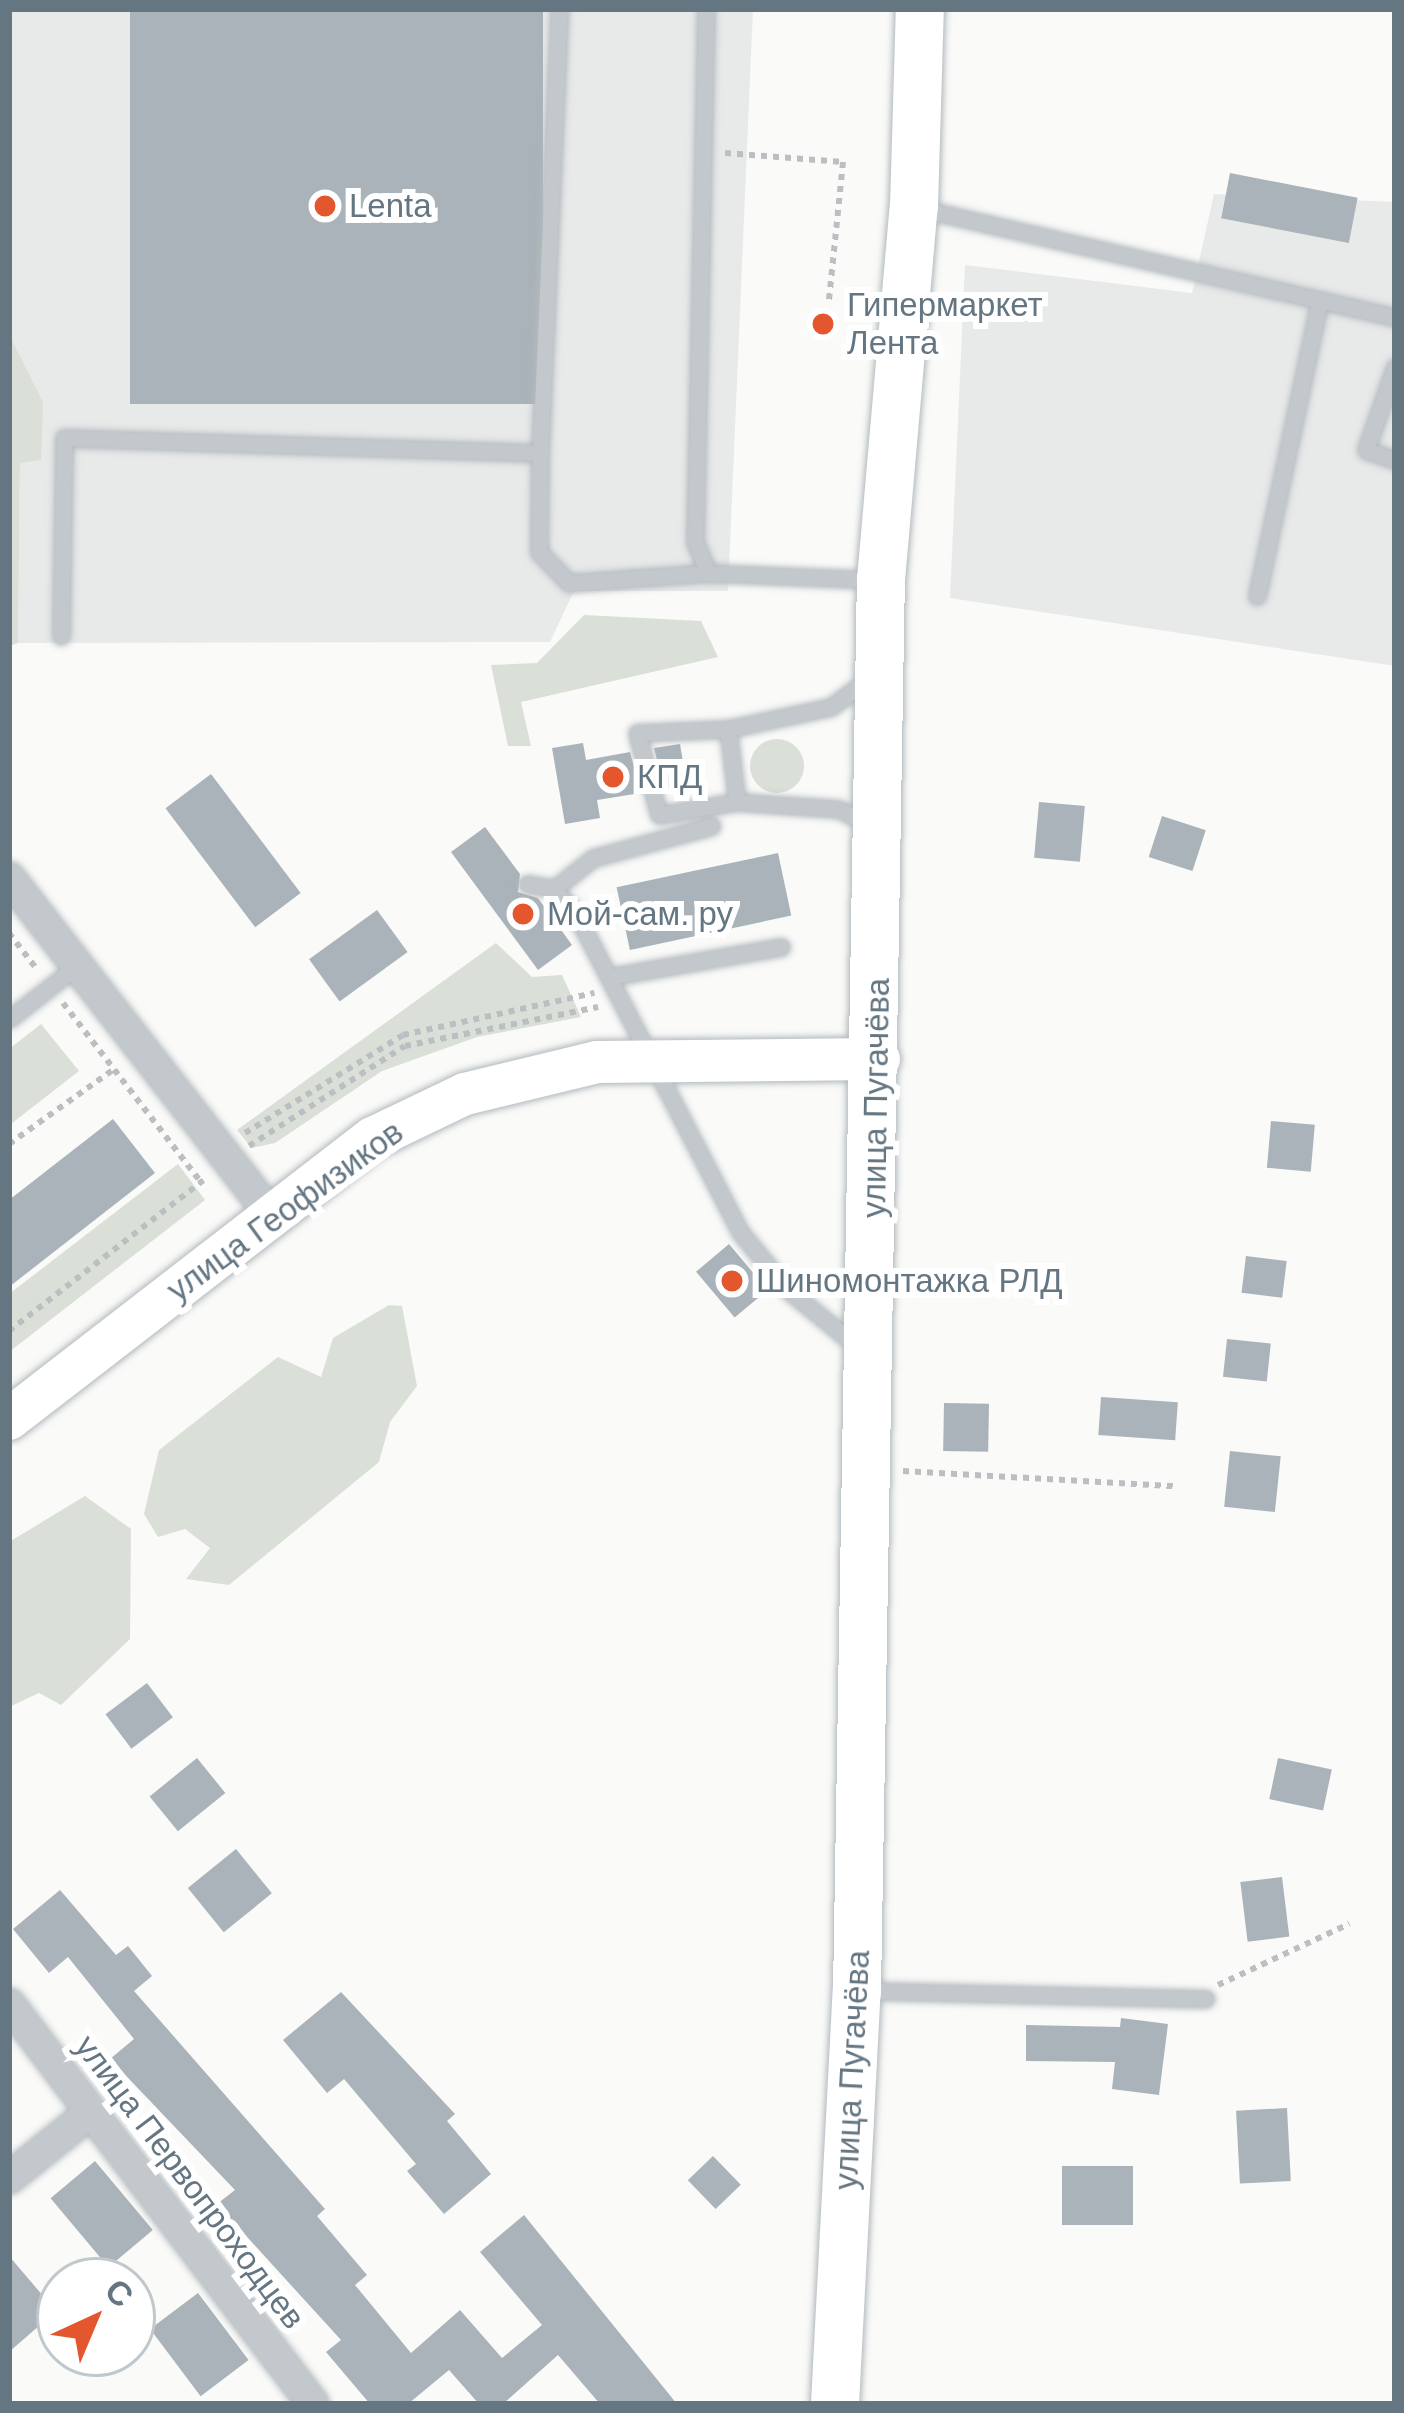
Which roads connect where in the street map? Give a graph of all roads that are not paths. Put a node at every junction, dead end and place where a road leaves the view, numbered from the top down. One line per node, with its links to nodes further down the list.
1 (559, 9): 8 (lane)
2 (706, 9): 10 (lane)
3 (920, 9): 4 (main road, улица Пугачёва)
4 (914, 206): 5 (lane); 11 (main road, улица Пугачёва)
5 (1319, 304): 6 (lane); 12 (lane)
6 (1395, 317)
7 (1395, 367): 9 (lane)
8 (540, 454): 10 (lane); 13 (lane)
9 (1395, 460)
10 (708, 573): 11 (lane)
11 (881, 580): 14 (main road, улица Пугачёва)
12 (1257, 596)
13 (61, 636)
14 (879, 672): 15 (lane); 18 (main road, улица Пугачёва)
15 (728, 729): 16 (lane); 16 (lane)
16 (737, 802): 18 (lane)
17 (712, 826): 21 (lane)
18 (875, 827): 27 (main road, улица Пугачёва)
19 (9, 878): 23 (street)
20 (527, 884): 21 (lane)
21 (554, 890): 24 (lane)
22 (782, 947): 24 (lane)
23 (77, 966): 25 (lane); 28 (street)
24 (616, 990): 26 (lane)
25 (9, 1019)
26 (652, 1058): 27 (street, улица Геофизиков); 28 (street, улица Геофизиков); 29 (lane)
27 (879, 1060): 29 (main road, улица Пугачёва)
28 (272, 1216): 30 (street, улица Геофизиков)
29 (872, 1359): 31 (main road, улица Пугачёва)
30 (9, 1419)
31 (857, 1990): 32 (lane); 37 (main road, улица Пугачёва)
32 (1207, 1999)
33 (9, 2004): 34 (street, улица Первопроходцев)
34 (91, 2113): 35 (street); 36 (street, улица Первопроходцев)
35 (9, 2178)
36 (314, 2404)
37 (835, 2404)

